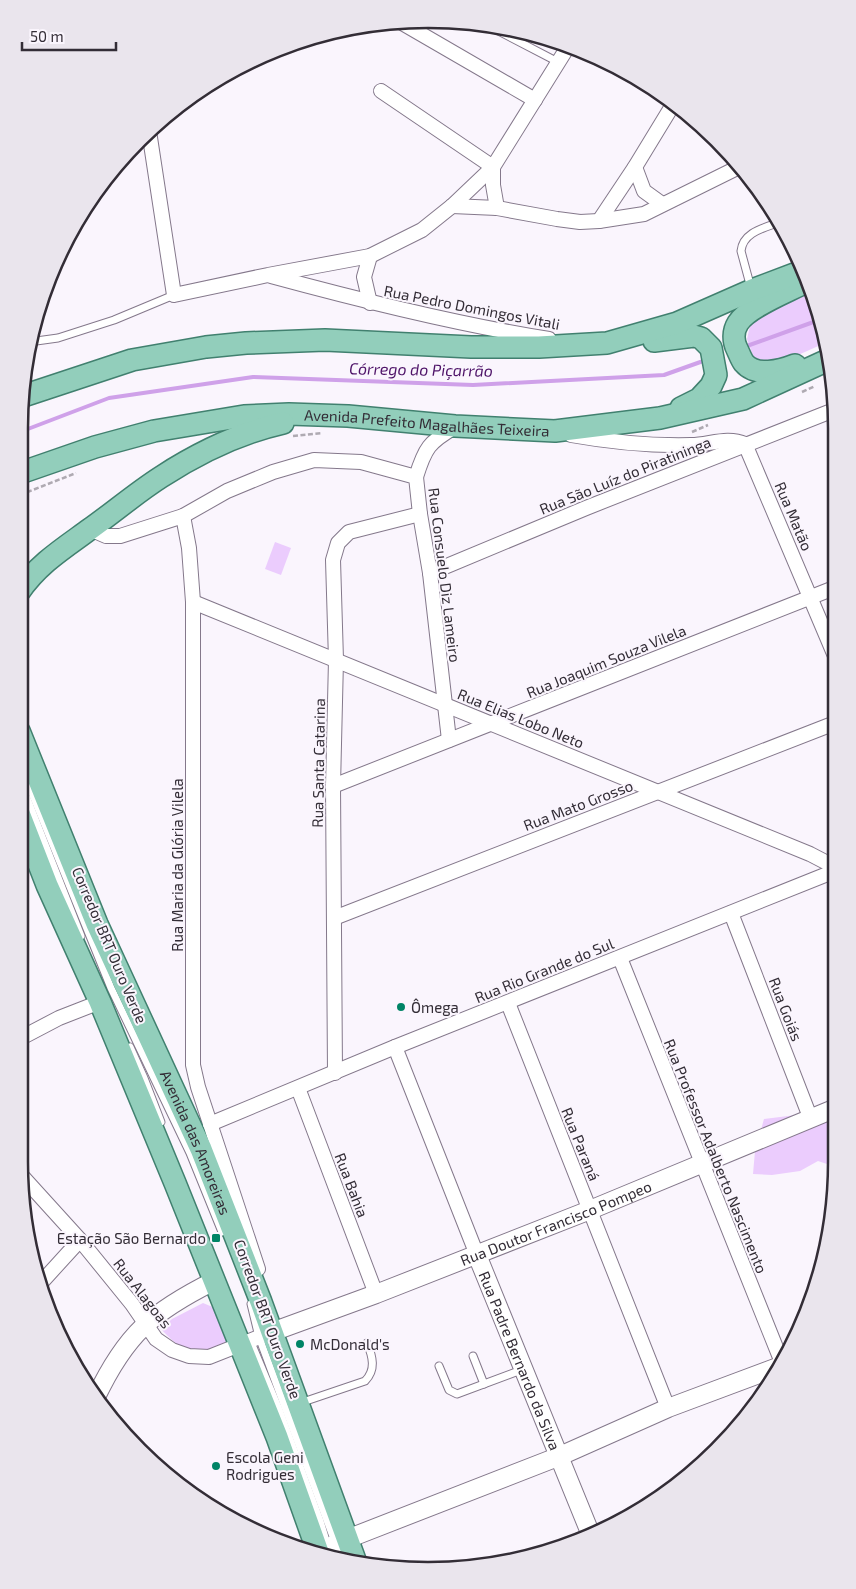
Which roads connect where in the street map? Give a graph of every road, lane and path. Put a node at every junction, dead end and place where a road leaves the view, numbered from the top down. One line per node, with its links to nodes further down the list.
1 (411, 28): 6 (street)
2 (506, 35): 4 (lane)
3 (565, 52): 4 (street)
4 (558, 62): 6 (street)
5 (381, 90): 10 (street)
6 (535, 100): 10 (street)
7 (670, 109): 9 (street)
8 (151, 139): 22 (street)
9 (636, 166): 12 (street); 15 (street)
10 (493, 167): 13 (street); 14 (street)
11 (733, 169): 12 (street)
12 (662, 204): 15 (street)
13 (452, 206): 14 (street); 17 (street)
14 (497, 208): 15 (street)
15 (599, 221)
16 (773, 225): 21 (lane)
17 (370, 256): 19 (street); 23 (street, Rua Pedro Domingos Vitali)
18 (797, 273): 21 (main road)
19 (268, 275): 22 (street); 23 (street)
20 (801, 284): 26 (main road)
21 (752, 290): 25 (main road)
22 (174, 295): 24 (lane)
23 (370, 303): 25 (street, Rua Pedro Domingos Vitali)
24 (37, 341)
25 (597, 344): 28 (main road); 31 (main road)
26 (822, 354)
27 (823, 362): 31 (main road, Avenida Prefeito Magalhães Teixeira)
28 (29, 394)
29 (828, 412): 34 (street, Rua São Luíz do Piratininga)
30 (330, 415): 32 (main road, Avenida Prefeito Magalhães Teixeira); 35 (main road, Avenida Prefeito Magalhães Teixeira); 39 (main road)
31 (660, 418): 33 (main road, Avenida Prefeito Magalhães Teixeira)
32 (455, 426): 33 (main road, Avenida Prefeito Magalhães Teixeira); 36 (street)
33 (555, 432): 34 (street)
34 (746, 444): 40 (street, Rua São Luíz do Piratininga); 43 (street, Rua Matão)
35 (28, 470)
36 (416, 478): 37 (street, Rua Consuelo Diz Lameiro); 38 (street, Rua Consuelo Diz Lameiro)
37 (420, 514): 40 (street, Rua Consuelo Diz Lameiro); 46 (street, Rua Santa Catarina)
38 (183, 516): 39 (street, Rua Consuelo Diz Lameiro); 44 (street)
39 (90, 530): 41 (main road)
40 (430, 573): 47 (street, Rua Consuelo Diz Lameiro)
41 (28, 580)
42 (828, 590): 43 (street, Rua Joaquim Souza Vilela)
43 (811, 597): 45 (street, Rua Matão); 48 (street, Rua Joaquim Souza Vilela)
44 (193, 602): 46 (street, Rua Elias Lobo Neto); 74 (street, Rua Maria da Glória Vilela)
45 (828, 639)
46 (336, 660): 47 (street, Rua Elias Lobo Neto); 53 (street, Rua Santa Catarina)
47 (446, 705): 48 (street, Rua Elias Lobo Neto); 50 (street, Rua Consuelo Diz Lameiro)
48 (491, 724): 50 (street, Rua Joaquim Souza Vilela); 54 (street, Rua Elias Lobo Neto)
49 (828, 727): 54 (street, Rua Mato Grosso)
50 (448, 740): 53 (street, Rua Joaquim Souza Vilela)
51 (28, 753): 85 (main road, Avenida das Amoreiras)
52 (28, 783): 80 (lane, Corredor BRT Ouro Verde)
53 (333, 786): 60 (street, Rua Santa Catarina)
54 (658, 791): 57 (street, Rua Elias Lobo Neto); 60 (street, Rua Mato Grosso)
55 (28, 801): 61 (lane, Corredor BRT Ouro Verde)
56 (28, 836): 64 (main road, Avenida das Amoreiras)
57 (828, 863)
58 (828, 874): 59 (street, Rua Rio Grande do Sul)
59 (730, 913): 62 (street, Rua Rio Grande do Sul); 73 (street, Rua Goiás)
60 (334, 918): 70 (street, Rua Santa Catarina)
61 (86, 947)
62 (620, 958): 65 (street, Rua Rio Grande do Sul); 76 (street, Rua Professor Adalberto Nascimento)
63 (100, 980): 66 (lane, Corredor BRT Ouro Verde)
64 (100, 1002): 67 (street); 82 (main road, Avenida das Amoreiras)
65 (508, 1003): 69 (street, Rua Rio Grande do Sul); 78 (street, Rua Paraná)
66 (116, 1017)
67 (28, 1034)
68 (128, 1044): 75 (lane, Corredor BRT Ouro Verde)
69 (395, 1047): 70 (street, Rua Rio Grande do Sul); 81 (street, Rua Padre Bernardo da Silva)
70 (334, 1073): 71 (street, Rua Rio Grande do Sul)
71 (298, 1088): 74 (street, Rua Rio Grande do Sul); 84 (street, Rua Bahia)
72 (828, 1111): 73 (street, Rua Doutor Francisco Pompeo)
73 (810, 1118): 76 (street, Rua Doutor Francisco Pompeo)
74 (210, 1124): 85 (street, Rua Maria da Glória Vilela)
75 (165, 1133)
76 (701, 1164): 78 (street, Rua Doutor Francisco Pompeo); 90 (street, Rua Professor Adalberto Nascimento)
77 (28, 1183): 79 (street, Rua Alagoas)
78 (590, 1210): 81 (street, Rua Doutor Francisco Pompeo); 98 (street, Rua Paraná)
79 (80, 1240): 83 (street); 87 (street, Rua Alagoas)
80 (226, 1240)
81 (477, 1255): 84 (street, Rua Doutor Francisco Pompeo); 93 (street, Rua Padre Bernardo da Silva)
82 (214, 1270): 86 (lane, Corredor BRT Ouro Verde); 87 (street); 88 (main road, Avenida das Amoreiras)
83 (45, 1279)
84 (376, 1294): 88 (street, Rua Doutor Francisco Pompeo)
85 (254, 1297): 88 (main road, Avenida das Amoreiras)
86 (237, 1314)
87 (145, 1323): 88 (street, Rua Alagoas); 96 (street)
88 (253, 1337): 97 (main road, Avenida das Amoreiras); 101 (main road, Avenida das Amoreiras)
89 (367, 1343): 97 (lane)
90 (779, 1354)
91 (473, 1356): 95 (lane)
92 (439, 1366): 95 (lane)
93 (524, 1368): 95 (lane); 99 (street, Rua Padre Bernardo da Silva)
94 (769, 1370): 98 (street)
95 (484, 1384)
96 (99, 1390)
97 (298, 1404): 103 (main road, Avenida das Amoreiras)
98 (668, 1408): 99 (street)
99 (560, 1456): 100 (street, Rua Padre Bernardo da Silva); 102 (street)
100 (588, 1528)
101 (329, 1549)
102 (330, 1549)
103 (329, 1550)

